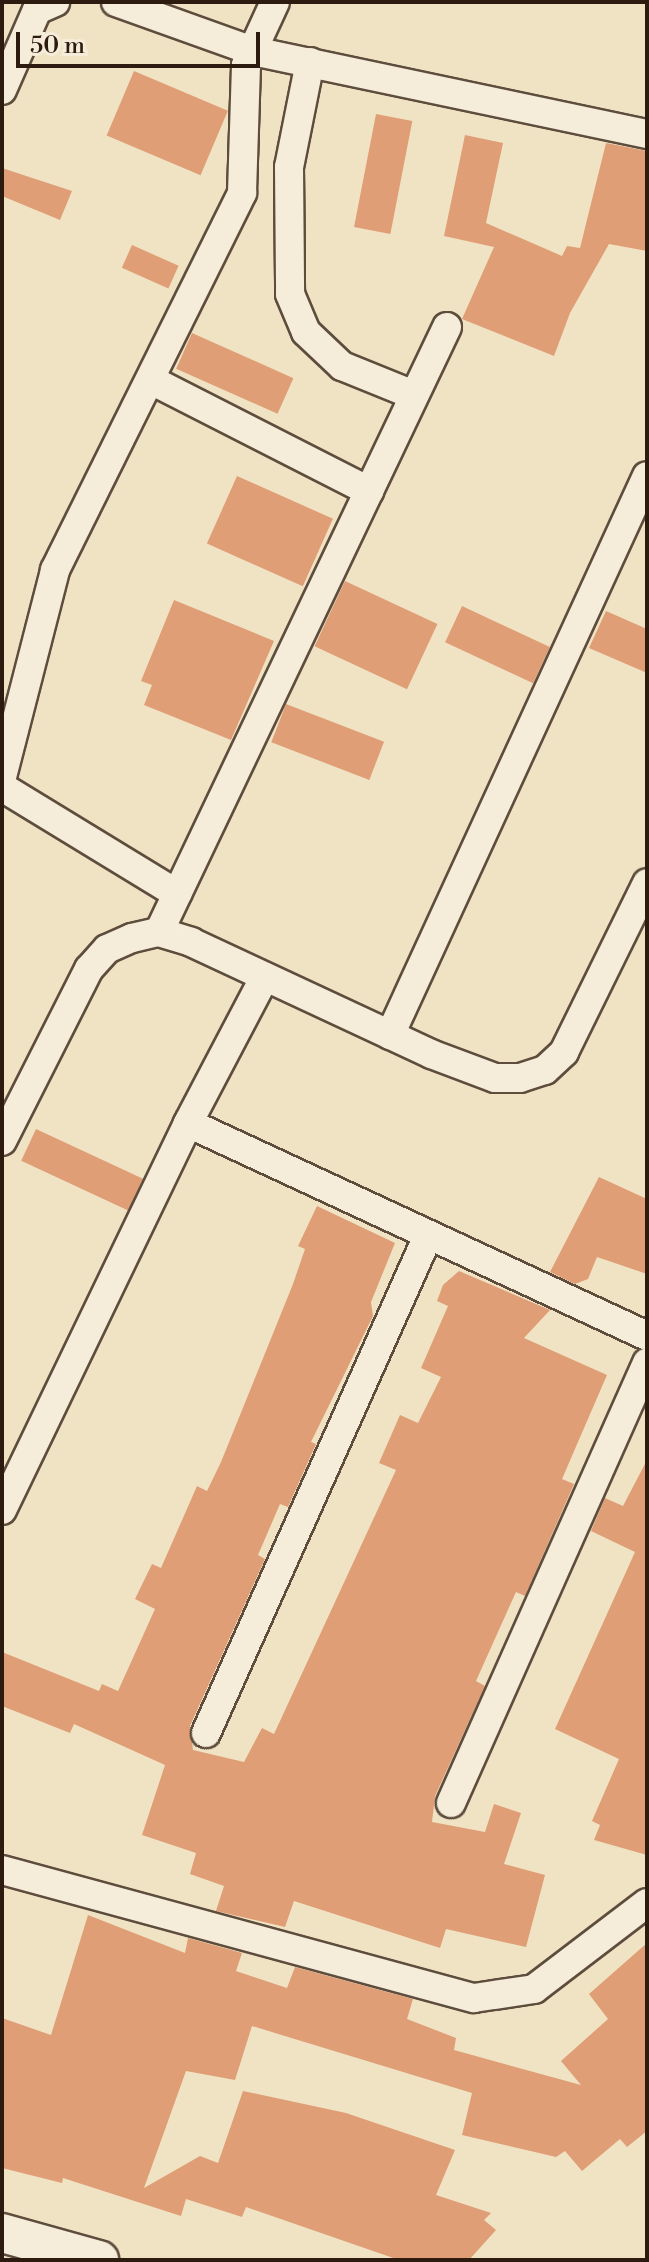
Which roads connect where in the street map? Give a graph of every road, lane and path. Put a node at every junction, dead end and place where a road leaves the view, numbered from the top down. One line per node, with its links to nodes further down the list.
1 (55, 2): 6 (street)
2 (116, 2): 4 (street)
3 (275, 2): 4 (street)
4 (253, 51): 5 (street); 9 (street)
5 (310, 62): 7 (street); 10 (street)
6 (2, 90)
7 (647, 134)
8 (447, 327): 10 (street)
9 (151, 380): 12 (street); 13 (street)
10 (411, 394): 12 (street)
11 (647, 476): 19 (street)
12 (369, 491): 16 (street)
13 (2, 777)
14 (2, 787): 16 (street)
15 (647, 883): 19 (street)
16 (177, 894): 17 (street)
17 (159, 932): 18 (street); 21 (street)
18 (264, 978): 19 (street); 20 (street)
19 (390, 1035)
20 (188, 1123): 22 (street); 25 (street)
21 (2, 1141)
22 (427, 1238): 23 (street); 26 (street)
23 (647, 1336)
24 (647, 1363): 27 (street)
25 (2, 1510)
26 (206, 1733)
27 (451, 1803)
28 (2, 1870): 29 (street)
29 (647, 1903)
30 (2, 2233): 31 (main road)
31 (99, 2260)

